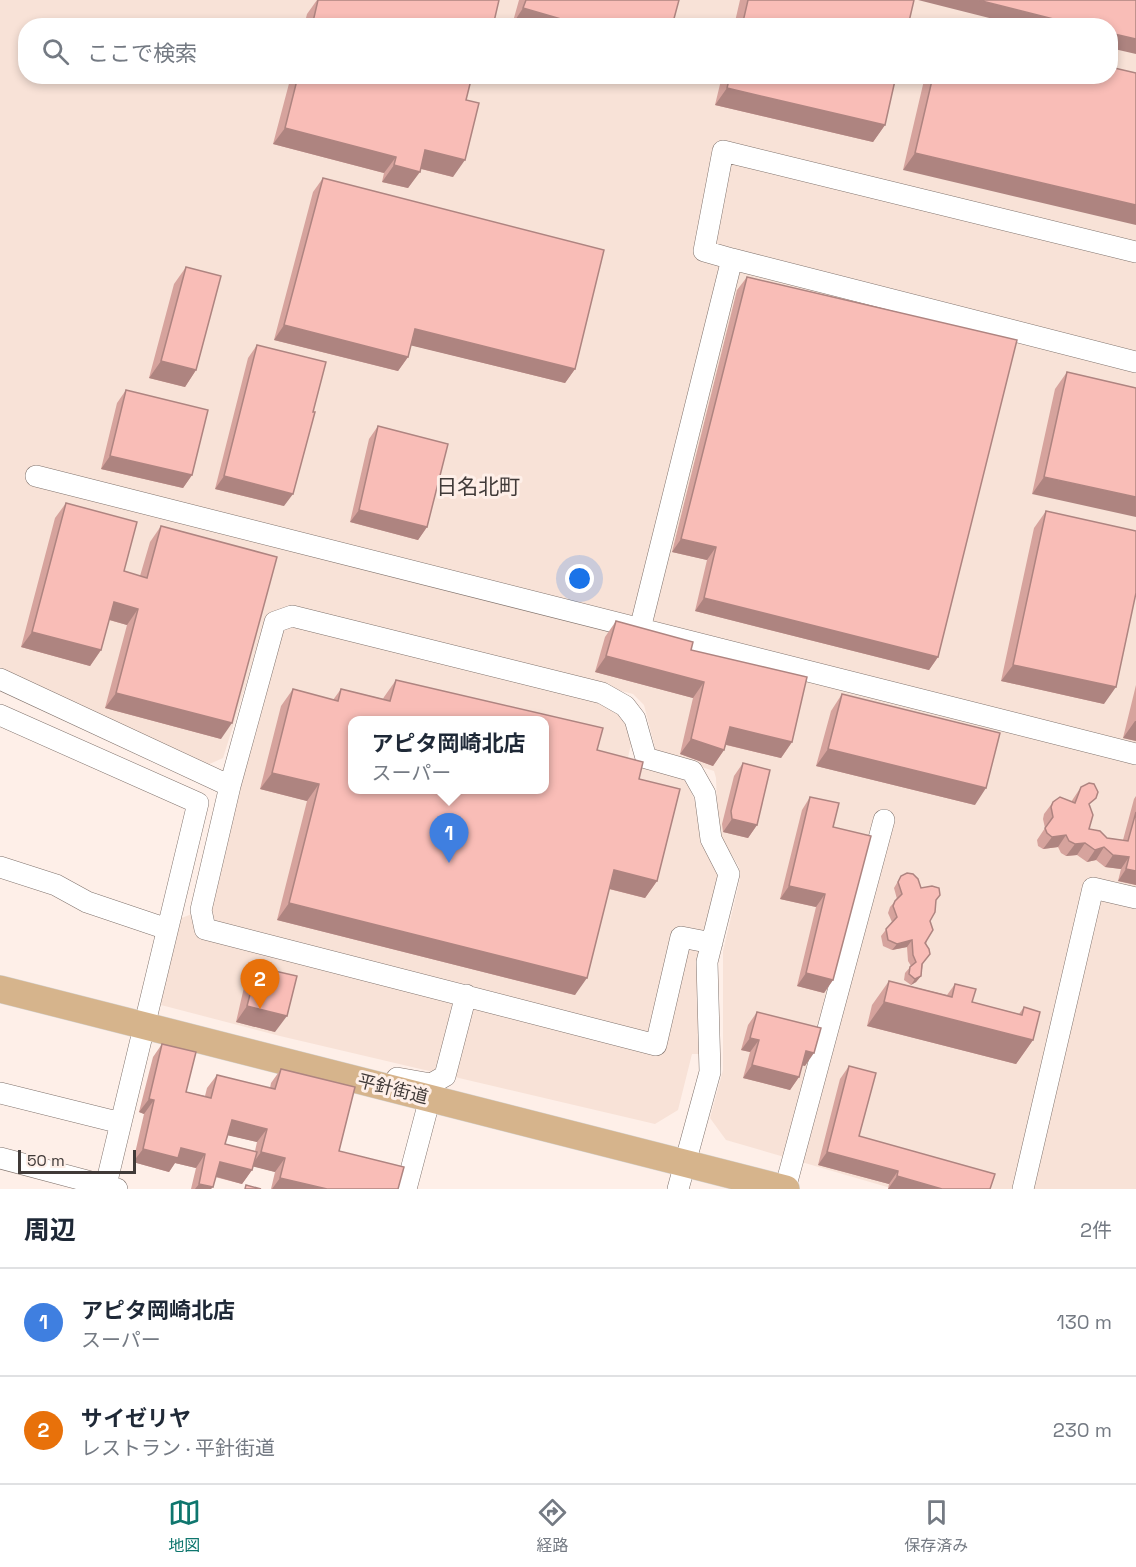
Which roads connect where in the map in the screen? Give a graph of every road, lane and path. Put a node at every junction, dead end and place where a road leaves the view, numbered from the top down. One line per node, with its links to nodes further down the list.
1 (1136, 252): 2 (street)
2 (732, 259): 3 (street); 5 (street)
3 (1136, 362)
4 (36, 476): 5 (street)
5 (640, 629): 8 (street)
6 (0, 679): 9 (street)
7 (0, 715): 13 (street)
8 (1136, 754)
9 (230, 786): 14 (street); 16 (street)
10 (884, 820): 26 (street)
11 (0, 867): 13 (street)
12 (1136, 898): 27 (street)
13 (167, 929): 17 (street)
14 (712, 943): 16 (street); 23 (street)
15 (0, 989): 17 (main road, 平針街道)
16 (466, 995): 18 (street)
17 (146, 1026): 18 (main road, 平針街道); 21 (street)
18 (357, 1080): 20 (main road, 平針街道)
19 (0, 1093): 21 (street)
20 (430, 1098): 23 (main road, 平針街道); 25 (street)
21 (121, 1123): 24 (street)
22 (0, 1158): 24 (street)
23 (682, 1176): 26 (main road, 平針街道)
24 (110, 1188)
25 (406, 1189)
26 (785, 1189)
27 (1023, 1189)

